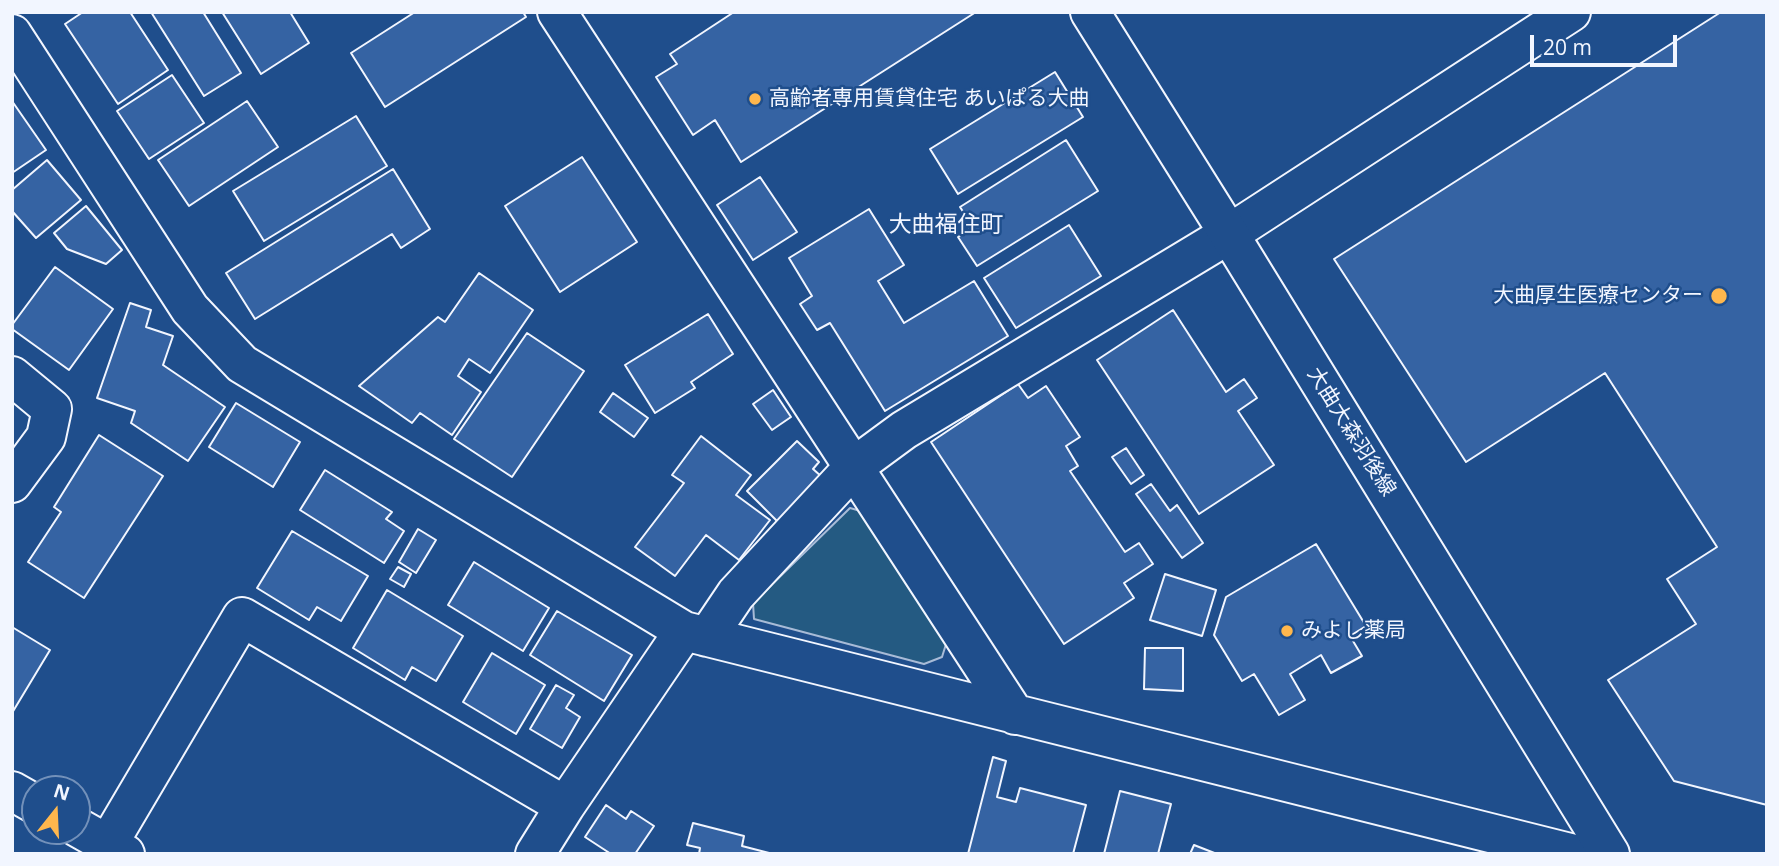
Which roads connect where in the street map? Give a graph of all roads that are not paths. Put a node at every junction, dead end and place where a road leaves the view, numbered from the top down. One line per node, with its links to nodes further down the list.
1 (557, 12): 7 (street)
2 (1090, 12): 5 (street, 大曲大森羽後線)
3 (1569, 13): 5 (street)
4 (12, 34): 9 (street)
5 (1229, 234): 7 (street); 15 (street, 大曲大森羽後線)
6 (12, 376): 8 (street)
7 (855, 466): 9 (street); 10 (street)
8 (12, 483)
9 (696, 634): 10 (street); 11 (street)
10 (1015, 715): 14 (street)
11 (565, 806): 12 (street); 13 (street)
12 (103, 842)
13 (535, 854)
14 (1574, 854)
15 (1610, 854)

